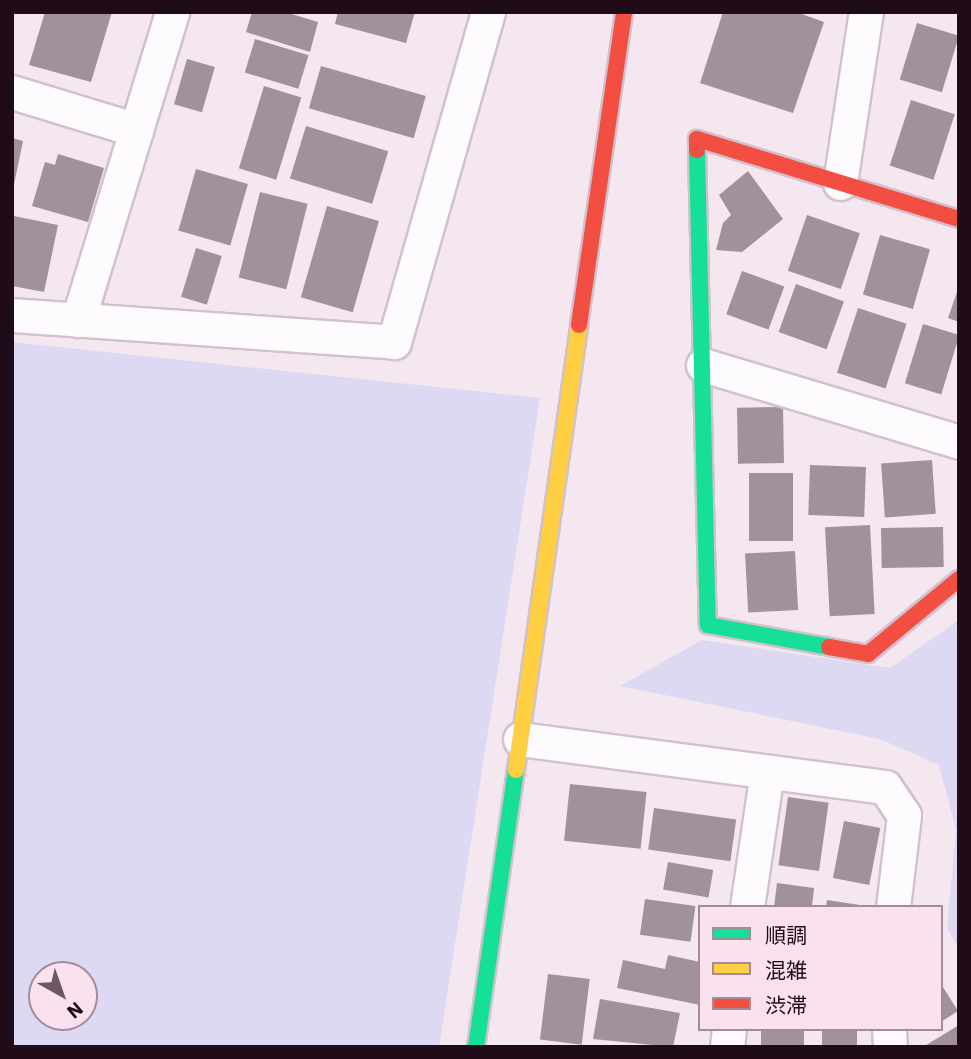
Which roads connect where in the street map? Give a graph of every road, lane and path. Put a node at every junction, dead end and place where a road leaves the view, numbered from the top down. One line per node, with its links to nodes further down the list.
1 (172, 12): 6 (street)
2 (488, 12): 10 (street)
3 (625, 12): 14 (street)
4 (866, 12): 7 (street)
5 (12, 92): 6 (street)
6 (136, 130): 10 (street)
7 (840, 183): 8 (street); 11 (street)
8 (959, 219)
9 (12, 315): 10 (street)
10 (78, 320)
11 (703, 365): 12 (street); 13 (street)
12 (959, 442)
13 (959, 579)
14 (520, 738): 15 (street); 18 (street)
15 (767, 771): 16 (street); 17 (street)
16 (747, 905)
17 (893, 905)
18 (476, 1047)

